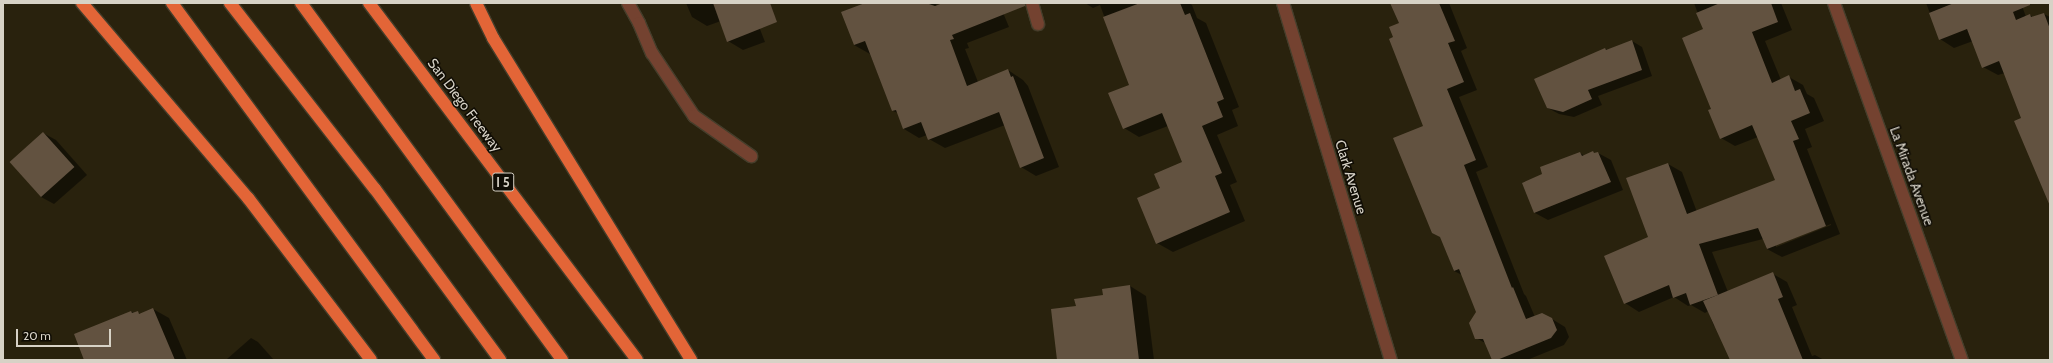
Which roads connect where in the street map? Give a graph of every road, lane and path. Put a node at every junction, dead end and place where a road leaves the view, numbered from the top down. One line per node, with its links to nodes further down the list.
1 (82, 3): 13 (highway)
2 (172, 3): 14 (highway)
3 (230, 3): 15 (highway)
4 (301, 3): 16 (highway)
5 (369, 3): 17 (highway, San Diego Freeway / I 5)
6 (476, 3): 18 (highway)
7 (628, 3): 12 (street)
8 (1032, 3): 11 (street)
9 (1283, 3): 19 (street, Clark Avenue)
10 (1834, 3): 20 (street, La Mirada Avenue)
11 (1038, 24)
12 (751, 156)
13 (371, 360)
14 (434, 360)
15 (500, 360)
16 (562, 360)
17 (637, 360)
18 (691, 360)
19 (1391, 360)
20 (1962, 360)

